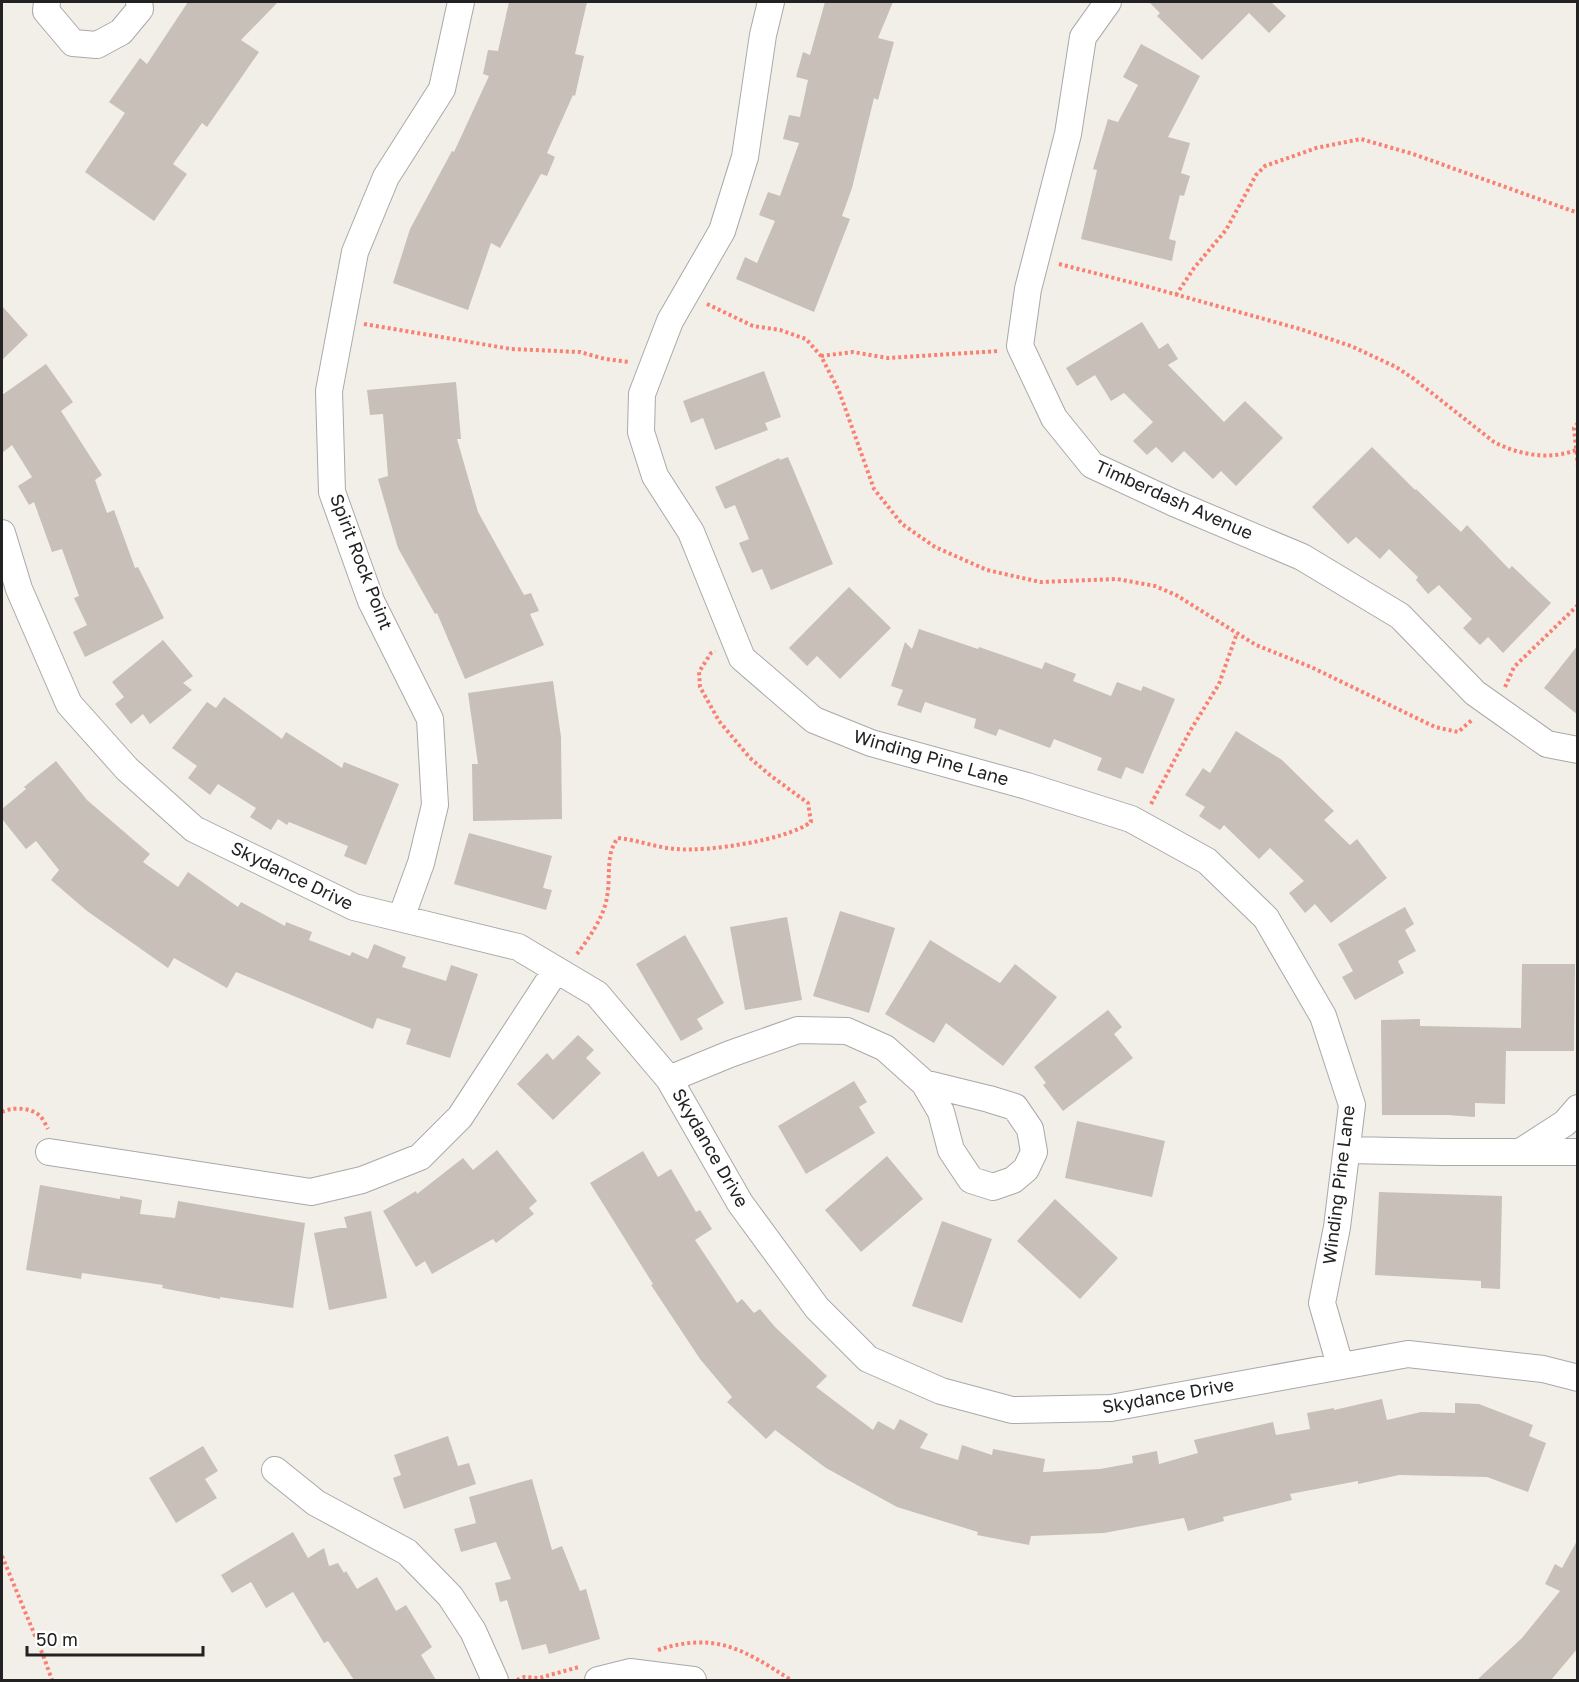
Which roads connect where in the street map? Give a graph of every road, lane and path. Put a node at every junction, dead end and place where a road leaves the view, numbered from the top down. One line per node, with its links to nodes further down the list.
1 (47, 2): 2 (street)
2 (139, 2)
3 (461, 2): 10 (street, Spirit Rock Point)
4 (771, 2): 8 (street, Winding Pine Lane)
5 (1108, 2): 7 (street)
6 (1578, 213): 9 (path)
7 (1035, 258): 9 (path); 11 (street)
8 (687, 292): 12 (path); 13 (street, Winding Pine Lane)
9 (1176, 295): 15 (path)
10 (342, 322): 13 (path); 24 (street, Spirit Rock Point)
11 (1020, 346): 12 (path); 21 (street, Timberdash Avenue)
12 (821, 356): 19 (path)
13 (652, 366): 20 (street, Winding Pine Lane)
14 (1578, 423): 15 (path)
15 (1577, 449): 16 (path)
16 (1578, 466)
17 (2, 533): 24 (street, Skydance Drive)
18 (1578, 605): 21 (path)
19 (1237, 633): 21 (path); 23 (path)
20 (735, 642): 23 (street, Winding Pine Lane); 25 (path)
21 (1490, 704): 22 (street, Timberdash Avenue)
22 (1578, 750)
23 (1140, 824): 30 (street, Winding Pine Lane)
24 (401, 918): 25 (street, Skydance Drive)
25 (556, 970): 26 (street, Skydance Drive); 31 (street)
26 (669, 1079): 27 (street); 34 (street, Skydance Drive)
27 (924, 1083): 27 (street)
28 (1578, 1108): 32 (street)
29 (2, 1112): 31 (path)
30 (1347, 1150): 32 (street); 34 (street, Winding Pine Lane)
31 (49, 1152)
32 (1520, 1152): 33 (street)
33 (1578, 1152)
34 (1340, 1365): 35 (street, Skydance Drive)
35 (1578, 1378)
36 (275, 1470): 39 (street)
37 (2, 1556): 38 (path)
38 (52, 1680)
39 (495, 1680)
40 (598, 1680): 41 (street)
41 (693, 1680)

